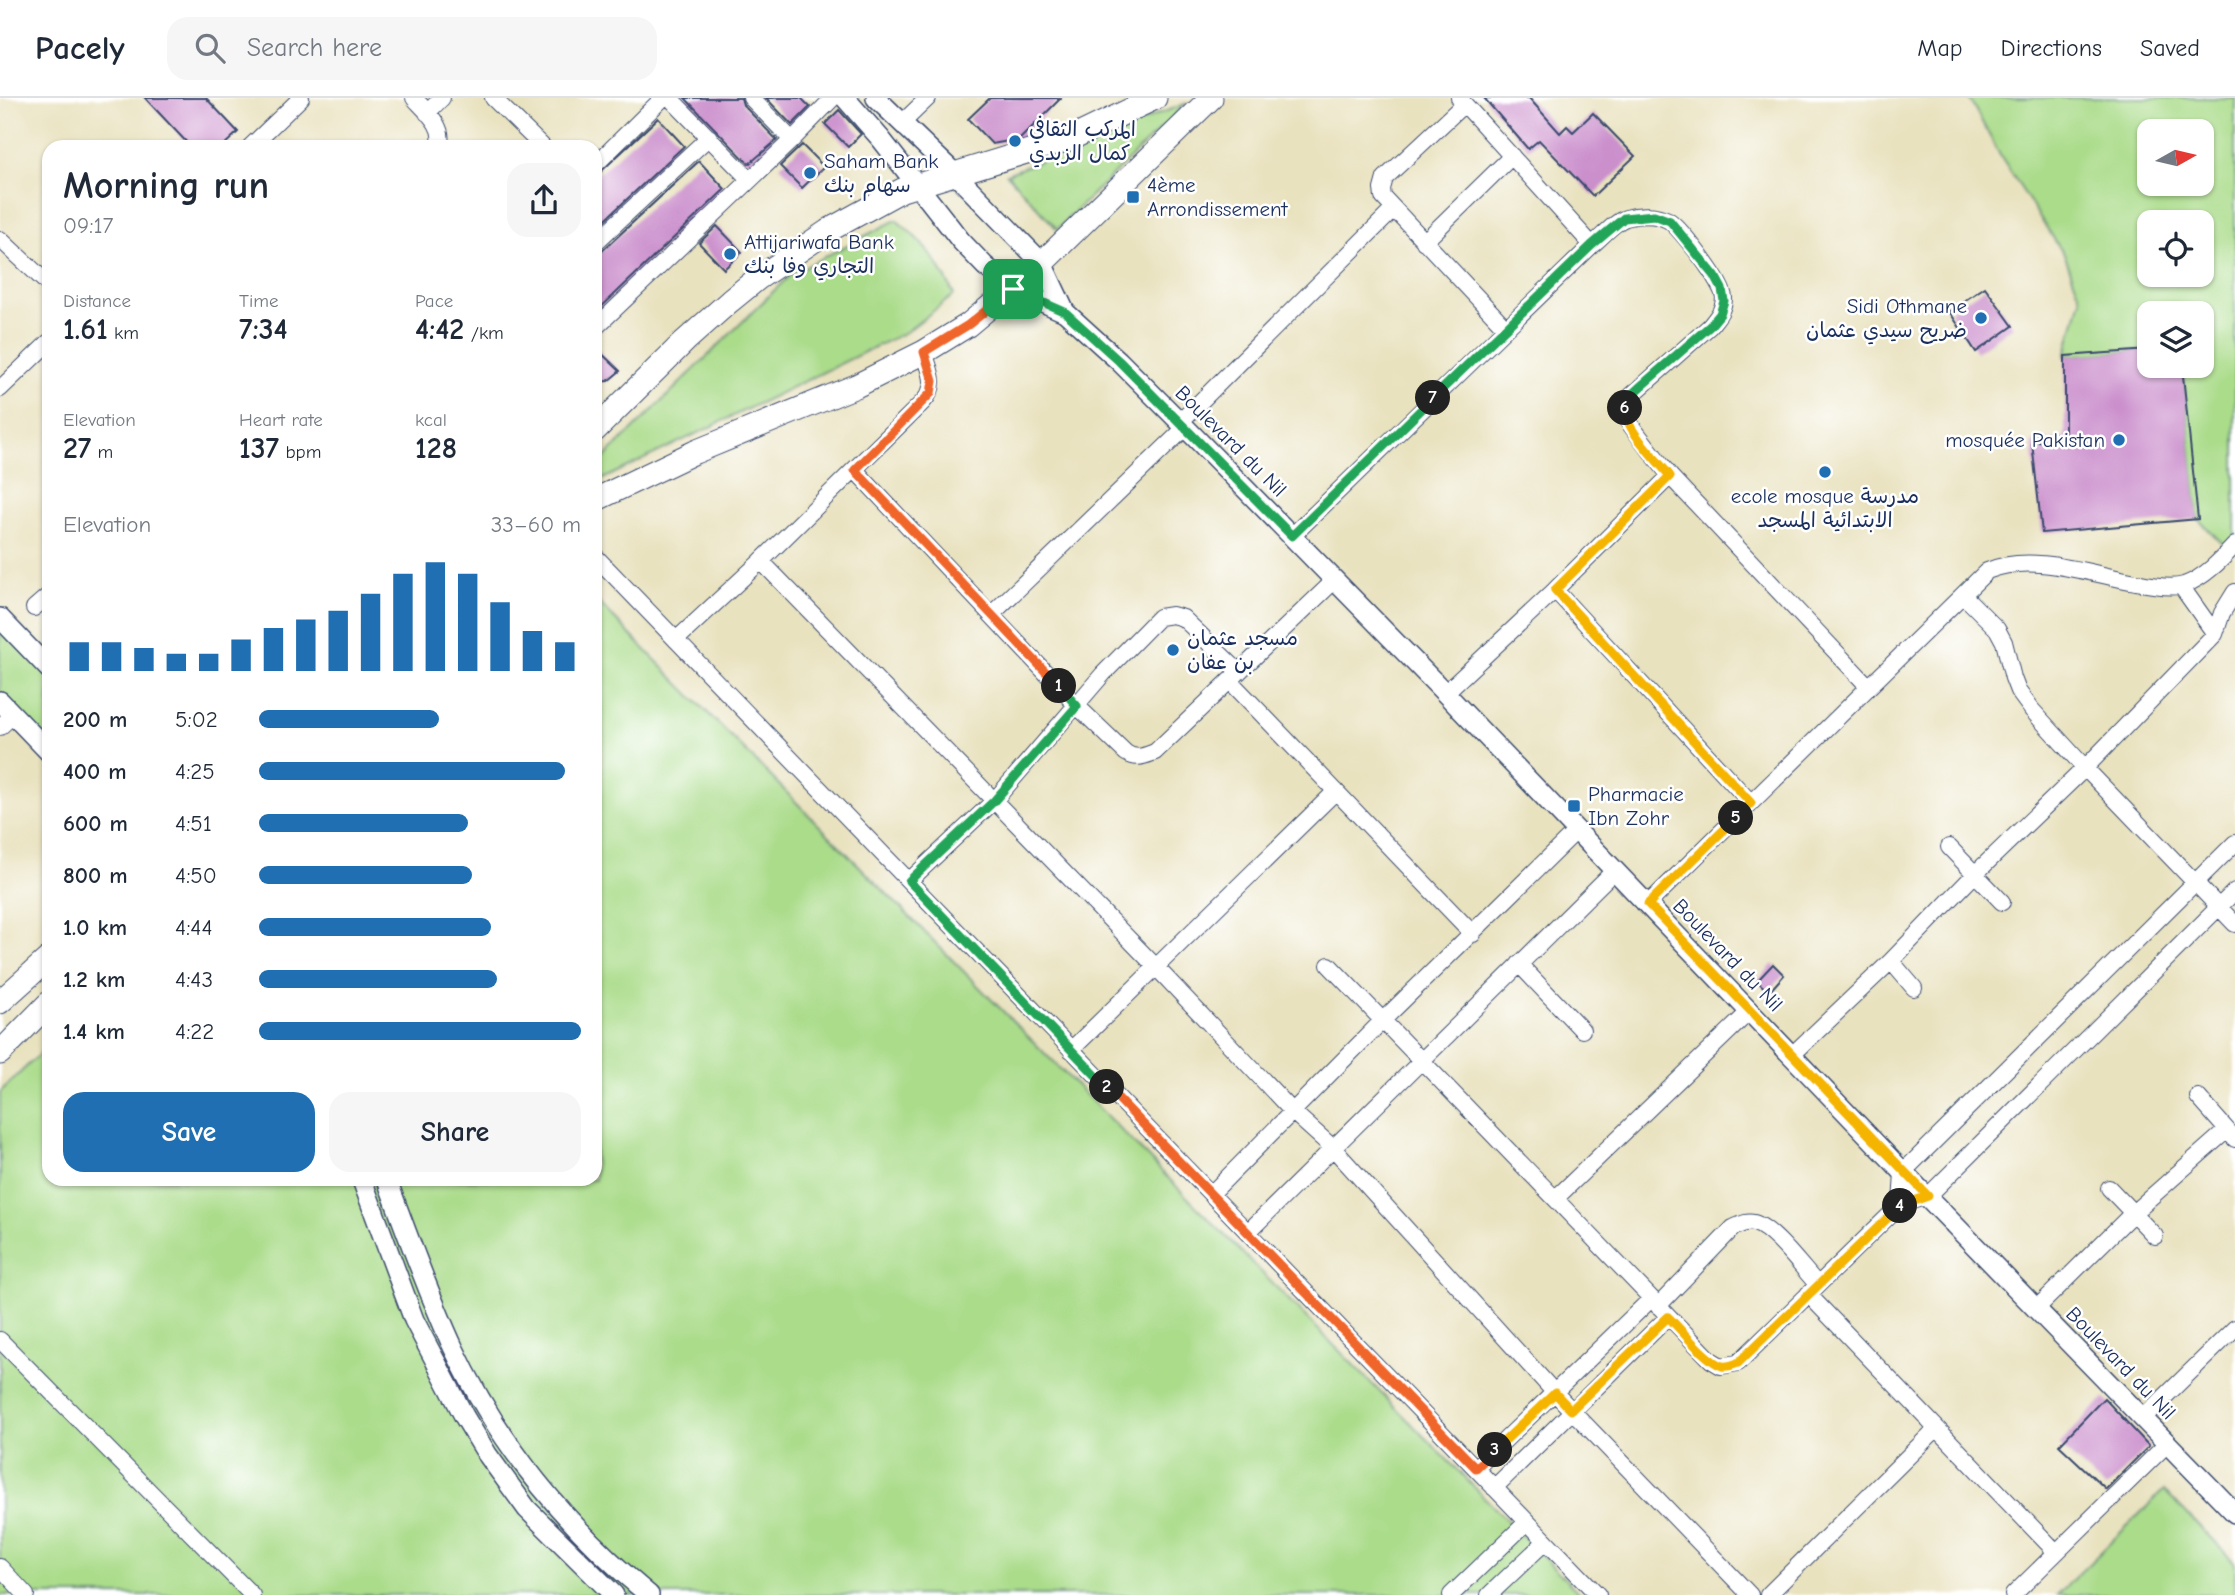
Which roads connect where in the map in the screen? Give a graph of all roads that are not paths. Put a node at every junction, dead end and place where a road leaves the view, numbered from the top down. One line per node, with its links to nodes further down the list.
1 (414, 98): 15 (street)
2 (442, 98): 15 (street)
3 (493, 98): 20 (street)
4 (663, 98): 23 (street)
5 (670, 98): 17 (street)
6 (751, 98): 21 (street)
7 (833, 98): 21 (street)
8 (845, 98): 26 (street, Boulevard du Nil)
9 (876, 98): 16 (street, Boulevard du Nil)
10 (928, 98): 16 (street)
11 (1155, 98): 24 (main road)
12 (1211, 98): 32 (main road)
13 (291, 101): 18 (street)
14 (1461, 101): 22 (street); 27 (street)
15 (427, 113): 19 (street)
16 (902, 123): 24 (street, Boulevard du Nil)
17 (709, 137): 25 (street); 28 (street)
18 (256, 140)
19 (441, 140)
20 (536, 140)
21 (792, 140): 25 (street)
22 (1512, 156): 30 (street); 31 (street)
23 (602, 158)
24 (954, 173): 26 (main road); 32 (street, Boulevard du Nil)
25 (750, 180): 36 (street)
26 (918, 185): 34 (street, Boulevard du Nil); 41 (main road)
27 (1394, 209): 30 (street); 42 (street)
28 (602, 236)
29 (0, 239): 33 (street)
30 (1424, 242): 37 (street)
31 (1592, 245): 37 (street); 44 (street)
32 (1042, 263): 34 (main road); 35 (street, Boulevard du Nil)
33 (42, 278)
34 (1013, 289): 35 (street, Boulevard du Nil); 39 (main road)
35 (1065, 312): 42 (street, Boulevard du Nil)
36 (602, 321)
37 (1505, 327): 46 (street)
38 (42, 349): 40 (street)
39 (924, 352): 43 (street); 45 (main road)
40 (0, 389)
41 (602, 417)
42 (1183, 425): 46 (street, Boulevard du Nil); 57 (street)
43 (855, 470): 48 (street); 57 (street)
44 (1670, 476): 52 (street); 63 (street)
45 (602, 497)
46 (1292, 536): 50 (street, Boulevard du Nil)
47 (2235, 545): 51 (street)
48 (761, 561): 60 (street); 70 (street)
49 (602, 563): 60 (street)
50 (1335, 580): 62 (street); 64 (street, Boulevard du Nil)
51 (2181, 586): 54 (street); 59 (street)
52 (1555, 590): 64 (street); 71 (street)
53 (2235, 592): 59 (street)
54 (1963, 596): 63 (street); 68 (street)
55 (42, 601): 56 (street)
56 (34, 608)
57 (993, 613): 65 (street)
58 (0, 618): 61 (street)
59 (2215, 634): 68 (street)
60 (676, 640): 77 (street)
61 (42, 662)
62 (1234, 676): 65 (street); 65 (street); 69 (street)
63 (1869, 687): 71 (street)
64 (1445, 693): 72 (street, Boulevard du Nil)
65 (1077, 706): 70 (street)
66 (4, 714): 67 (street)
67 (42, 746)
68 (2085, 768): 76 (street); 78 (street)
69 (1336, 791): 84 (street); 89 (street)
70 (994, 801): 77 (street); 89 (street)
71 (1751, 803): 81 (street)
72 (1577, 830): 75 (street, Boulevard du Nil); 84 (street)
73 (2235, 843): 78 (street)
74 (1949, 847): 76 (street)
75 (1615, 870): 81 (street, Boulevard du Nil); 87 (street)
76 (1976, 873): 80 (street); 85 (street)
77 (909, 881): 96 (street)
78 (2194, 883): 82 (street); 104 (street)
79 (2235, 891): 82 (street)
80 (2001, 901)
81 (1648, 904): 93 (street, Boulevard du Nil)
82 (2219, 908): 83 (street); 109 (street)
83 (2235, 923)
84 (1473, 934): 94 (street)
85 (1891, 961): 90 (street); 98 (street)
86 (42, 964): 91 (main road)
87 (1519, 964): 95 (street); 99 (street)
88 (1329, 965): 94 (street)
89 (1156, 967): 96 (street); 101 (street)
90 (1914, 988)
91 (0, 1002)
92 (42, 1010): 97 (main road)
93 (1750, 1012): 98 (street, Boulevard du Nil); 110 (street)
94 (1383, 1020): 99 (street); 101 (street)
95 (1581, 1030)
96 (1072, 1050): 108 (street)
97 (0, 1053)
98 (1792, 1055): 104 (street, Boulevard du Nil)
99 (1422, 1060): 103 (street); 110 (street)
100 (2198, 1097): 102 (street)
101 (1293, 1112): 103 (street); 108 (street)
102 (2231, 1134): 112 (street)
103 (1333, 1148): 113 (street); 120 (street)
104 (1903, 1172): 109 (street, Boulevard du Nil); 111 (street)
105 (364, 1186): 134 (street)
106 (389, 1186): 135 (street)
107 (2109, 1188): 112 (street)
108 (1211, 1194): 113 (street)
109 (1928, 1196): 111 (street); 117 (street, Boulevard du Nil)
110 (1556, 1198): 116 (street)
111 (1901, 1204): 115 (street)
112 (2133, 1213): 114 (street); 117 (street)
113 (1248, 1232): 125 (street)
114 (2155, 1236)
115 (1812, 1289): 116 (street); 116 (street); 123 (street)
116 (1659, 1307): 120 (street); 121 (street)
117 (2037, 1308): 122 (street, Boulevard du Nil)
118 (2235, 1328): 122 (street)
119 (0, 1340): 133 (street)
120 (1555, 1393): 121 (street); 125 (street)
121 (1571, 1410): 126 (street); 139 (street)
122 (2143, 1418): 124 (street, Boulevard du Nil)
123 (1936, 1429): 130 (street); 140 (street)
124 (2168, 1443): 127 (street, Boulevard du Nil); 130 (street)
125 (1476, 1468): 126 (street)
126 (1494, 1488): 128 (street)
127 (2235, 1513)
128 (1527, 1522): 129 (street); 136 (street)
129 (1546, 1541): 137 (street); 138 (street)
130 (2056, 1552): 141 (street)
131 (0, 1567): 132 (street)
132 (26, 1595)
133 (252, 1595)
134 (614, 1595)
135 (649, 1595)
136 (1451, 1595)
137 (1489, 1595)
138 (1598, 1595)
139 (1750, 1595)
140 (1768, 1595)
141 (2013, 1595)

